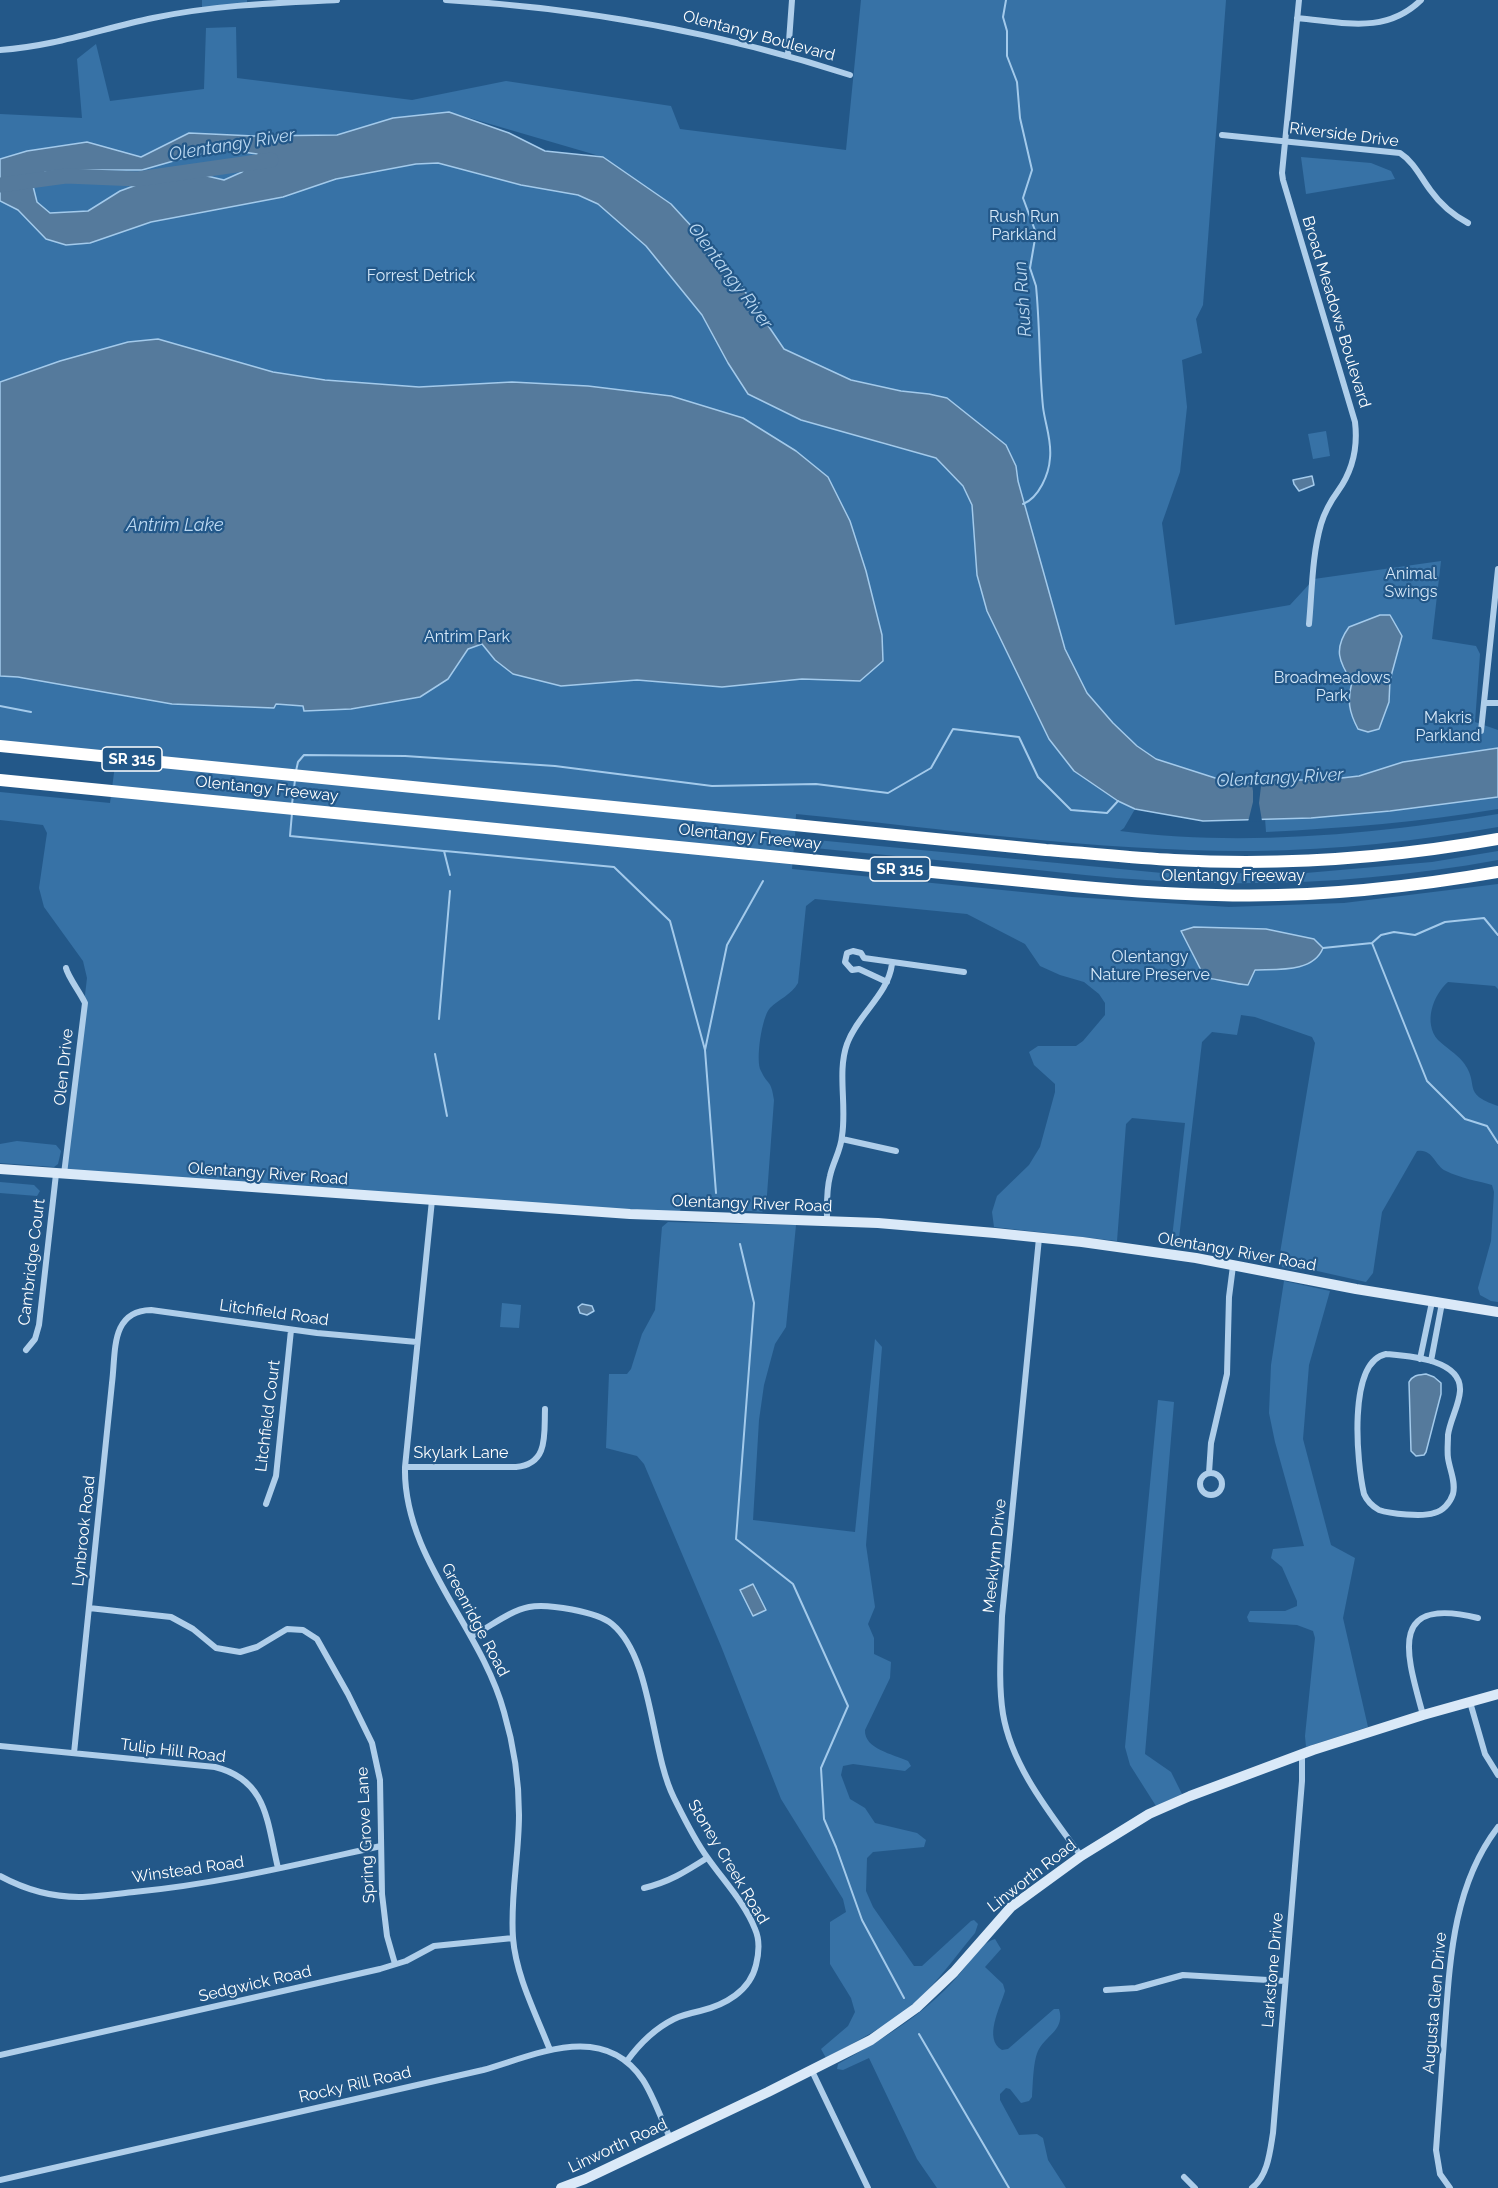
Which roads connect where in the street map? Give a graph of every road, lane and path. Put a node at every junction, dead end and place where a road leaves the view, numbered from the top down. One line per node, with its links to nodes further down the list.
1 (202, 0): 9 (street)
2 (337, 0): 7 (street)
3 (446, 0): 8 (street, Olentangy Boulevard)
4 (792, 0): 12 (street)
5 (1299, 0): 10 (street, Broad Meadows Boulevard)
6 (1421, 0): 10 (street)
7 (246, 2): 9 (street)
8 (507, 2): 12 (street, Olentangy Boulevard)
9 (202, 9): 11 (street)
10 (1297, 18): 15 (street, Broad Meadows Boulevard)
11 (0, 50)
12 (788, 55): 13 (street, Olentangy Boulevard)
13 (850, 75)
14 (1222, 135): 15 (street, Riverside Drive)
15 (1285, 141): 16 (street, Riverside Drive); 18 (street, Broad Meadows Boulevard)
16 (1468, 223)
17 (1498, 569): 19 (street)
18 (1309, 624)
19 (1484, 703): 20 (street); 21 (street)
20 (1498, 703)
21 (1481, 731)
22 (0, 746): 24 (highway, Olentangy Freeway / SR 315)
23 (0, 780): 25 (highway, Olentangy Freeway / SR 315)
24 (1498, 839)
25 (1498, 872)
26 (892, 964): 28 (street); 29 (street); 29 (street)
27 (66, 968): 33 (street, Olen Drive)
28 (964, 972)
29 (887, 982): 30 (street)
30 (842, 1139): 31 (street); 35 (street)
31 (896, 1151)
32 (0, 1169): 33 (main road, Olentangy River Road)
33 (60, 1174): 34 (main road, Olentangy River Road); 43 (street, Cambridge Court)
34 (432, 1200): 35 (main road, Olentangy River Road); 42 (street, Greenridge Road)
35 (827, 1222): 36 (main road, Olentangy River Road)
36 (1039, 1238): 37 (main road, Olentangy River Road); 62 (street, Meeklynn Drive)
37 (1233, 1266): 38 (main road, Olentangy River Road); 48 (street)
38 (1437, 1302): 39 (main road, Olentangy River Road); 44 (street); 45 (street)
39 (1498, 1312)
40 (128, 1316): 41 (street, Litchfield Road); 50 (street, Lynbrook Road)
41 (291, 1330): 42 (street, Litchfield Road); 49 (street, Litchfield Court)
42 (417, 1342): 47 (street, Greenridge Road)
43 (26, 1350)
44 (1420, 1359): 45 (street); 45 (street)
45 (1431, 1361)
46 (545, 1409): 47 (street, Skylark Lane)
47 (405, 1467): 52 (street, Greenridge Road)
48 (1209, 1473)
49 (266, 1504)
50 (89, 1608): 57 (street, Lynbrook Road); 61 (street, Spring Grove Lane)
51 (1478, 1618): 55 (street)
52 (472, 1636): 63 (street, Stoney Creek Road); 67 (street, Greenridge Road)
53 (1498, 1694): 54 (main road, Linworth Road)
54 (1470, 1702): 55 (main road, Linworth Road); 59 (street)
55 (1423, 1715): 58 (main road, Linworth Road)
56 (0, 1746): 57 (street, Tulip Hill Road)
57 (74, 1753): 64 (street, Tulip Hill Road)
58 (1302, 1754): 62 (main road, Linworth Road); 69 (street, Larkstone Drive)
59 (1498, 1775)
60 (1498, 1827): 82 (street, Augusta Glen Drive)
61 (381, 1846): 64 (street, Winstead Road); 68 (street, Spring Grove Lane)
62 (1081, 1856): 74 (main road, Linworth Road)
63 (707, 1858): 66 (street); 73 (street, Stoney Creek Road)
64 (278, 1868): 65 (street, Winstead Road)
65 (0, 1876)
66 (644, 1888)
67 (513, 1938): 68 (street, Sedgwick Road); 71 (street, Greenridge Road)
68 (395, 1964): 72 (street, Sedgwick Road)
69 (1285, 1981): 70 (street); 78 (street, Larkstone Drive)
70 (1106, 1990)
71 (550, 2050): 73 (street, Rocky Rill Road); 77 (street, Rocky Rill Road)
72 (0, 2055)
73 (627, 2061): 75 (street, Rocky Rill Road)
74 (812, 2071): 75 (main road, Linworth Road); 80 (street)
75 (670, 2138): 79 (main road, Linworth Road)
76 (1184, 2177): 81 (street)
77 (0, 2180)
78 (1255, 2187)
79 (561, 2188)
80 (868, 2188)
81 (1195, 2188)
82 (1450, 2188)

